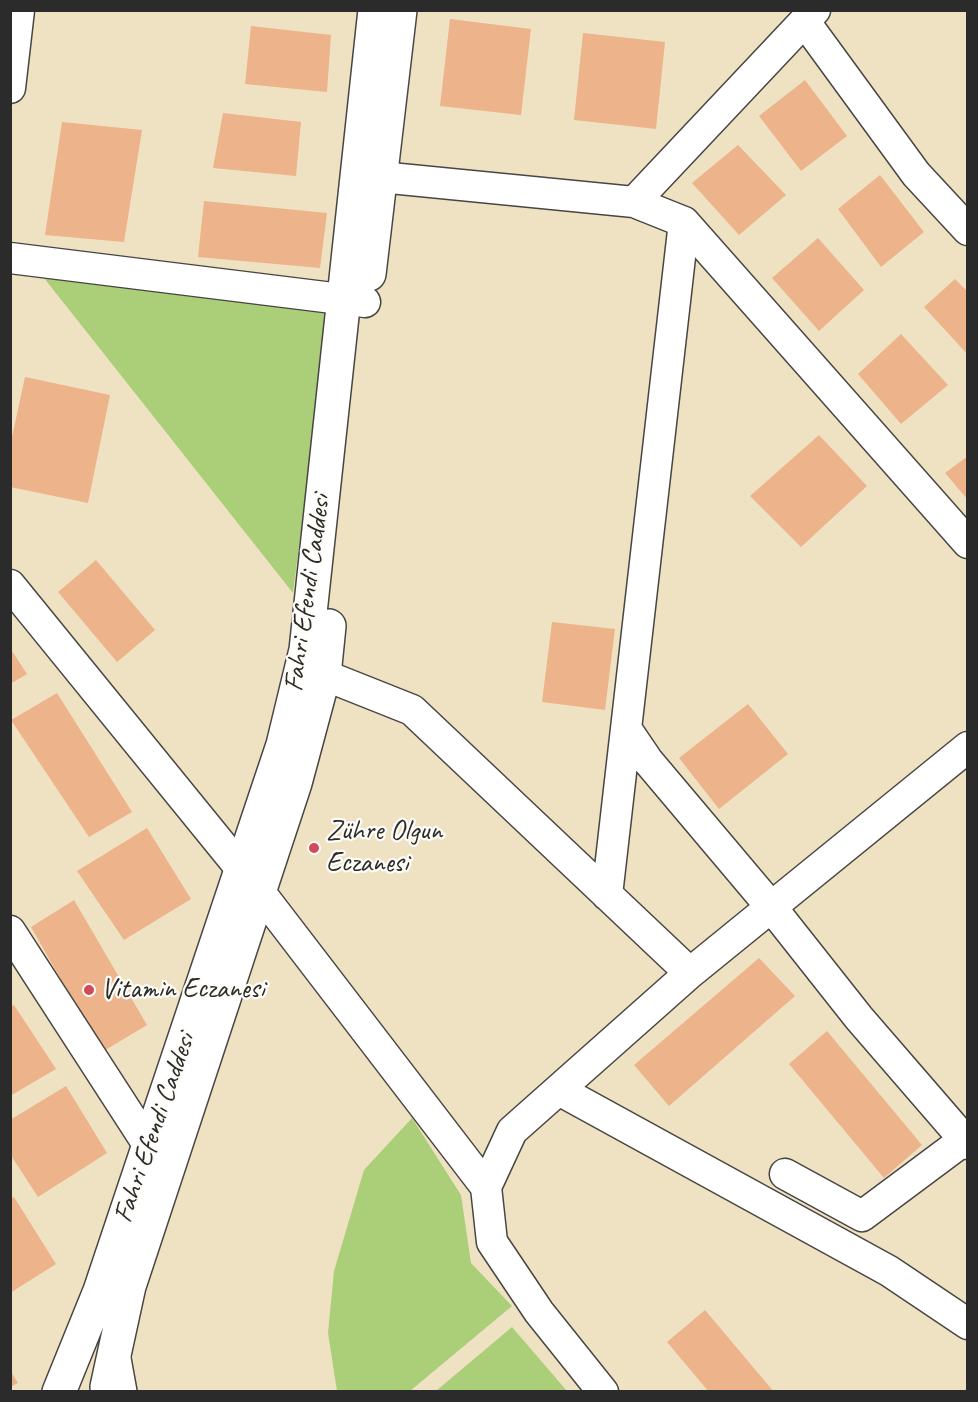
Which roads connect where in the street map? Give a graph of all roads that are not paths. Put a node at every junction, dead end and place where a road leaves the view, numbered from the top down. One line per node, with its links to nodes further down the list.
1 (19, 10): 5 (street)
2 (375, 10): 11 (street, Fahri Efendi Caddesi)
3 (400, 10): 6 (street, Fahri Efendi Caddesi)
4 (810, 16): 7 (street); 9 (street)
5 (10, 88)
6 (380, 177): 7 (street); 11 (street, Fahri Efendi Caddesi)
7 (634, 202): 8 (street)
8 (684, 222): 12 (street); 15 (street)
9 (968, 230)
10 (10, 258): 11 (street)
11 (354, 301): 14 (street, Fahri Efendi Caddesi); 17 (street, Fahri Efendi Caddesi)
12 (968, 543)
13 (10, 585): 17 (street)
14 (324, 675): 17 (street, Fahri Efendi Caddesi); 18 (street)
15 (627, 730): 18 (street); 19 (street)
16 (968, 747): 19 (street)
17 (250, 880): 24 (street, Fahri Efendi Caddesi); 26 (street)
18 (607, 895): 21 (street)
19 (772, 908): 21 (street); 23 (street)
20 (10, 932): 24 (street)
21 (690, 973): 22 (street)
22 (559, 1090): 26 (street); 28 (street)
23 (966, 1142): 25 (street)
24 (158, 1160): 27 (street, Fahri Efendi Caddesi)
25 (785, 1174)
26 (486, 1187): 33 (street)
27 (115, 1288): 29 (street); 30 (street)
28 (968, 1324)
29 (114, 1359): 31 (street); 32 (street)
30 (59, 1392)
31 (106, 1392)
32 (120, 1392)
33 (603, 1392)

